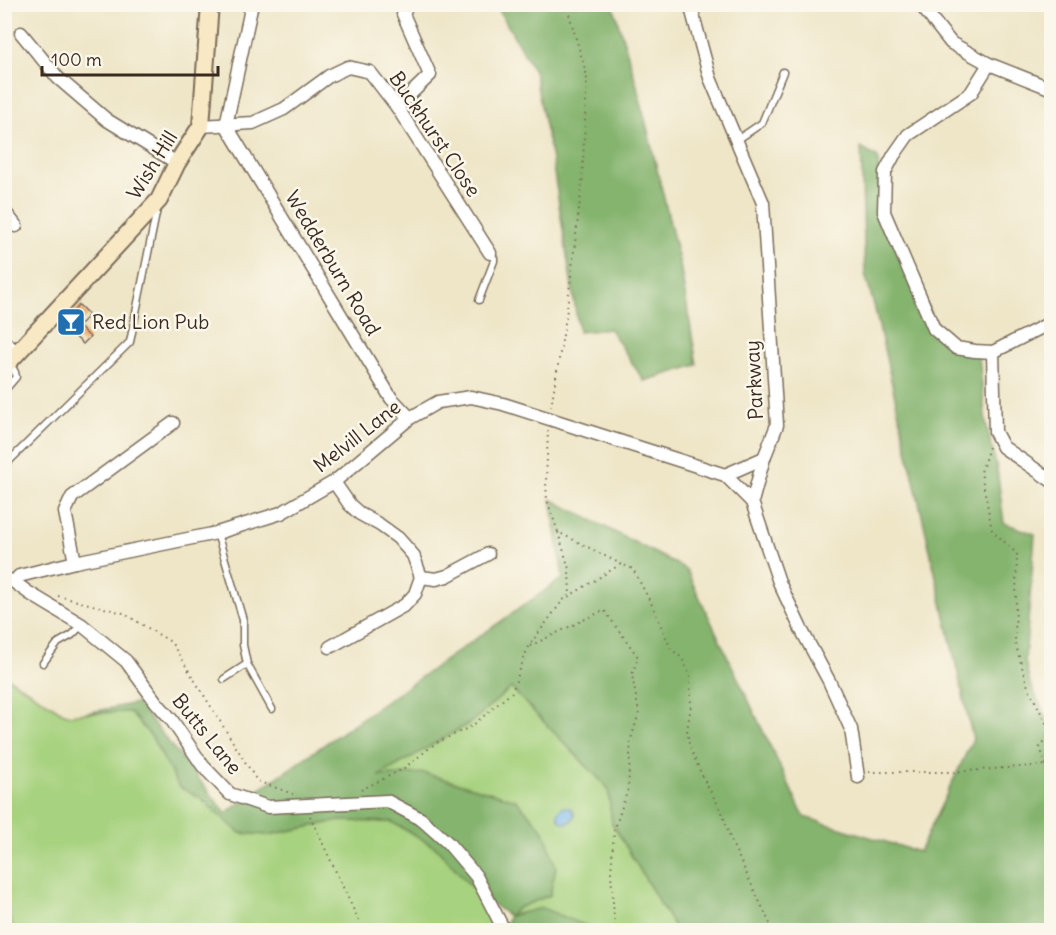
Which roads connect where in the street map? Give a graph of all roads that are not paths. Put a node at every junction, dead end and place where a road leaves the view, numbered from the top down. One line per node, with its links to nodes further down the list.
1 (210, 4): 12 (street, Wish Hill)
2 (252, 4): 11 (street)
3 (408, 4): 10 (street)
4 (690, 4): 13 (street, Parkway)
5 (920, 4): 7 (street)
6 (21, 33): 14 (street)
7 (989, 64): 9 (street); 22 (street)
8 (783, 72): 13 (lane)
9 (1052, 89)
10 (397, 107): 11 (street, Buckhurst Close); 18 (street, Buckhurst Close)
11 (226, 124): 12 (street, Buckhurst Close); 25 (street, Wedderburn Road)
12 (201, 126): 14 (street, Wish Hill)
13 (736, 140): 27 (street, Parkway)
14 (177, 163): 15 (street, Wish Hill)
15 (159, 200): 23 (street, Wish Hill); 28 (lane)
16 (4, 211): 17 (street)
17 (16, 226)
18 (490, 253): 19 (lane)
19 (478, 300)
20 (1052, 322): 22 (street)
21 (4, 342): 23 (street)
22 (993, 352): 30 (street)
23 (10, 360): 24 (lane)
24 (4, 391)
25 (410, 418): 29 (street, Melvill Lane); 31 (street, Melvill Lane)
26 (173, 423): 35 (street)
27 (764, 458): 29 (street); 32 (street, Parkway)
28 (4, 470)
29 (725, 475): 32 (street)
30 (1052, 481)
31 (334, 482): 33 (street, Melvill Lane); 36 (street)
32 (752, 502): 44 (street)
33 (216, 533): 35 (street, Melvill Lane); 41 (lane)
34 (488, 554): 36 (street)
35 (75, 562): 37 (street, Melvill Lane)
36 (421, 577): 39 (street)
37 (9, 580): 38 (street, Butts Lane)
38 (82, 625): 40 (lane); 45 (street, Butts Lane)
39 (330, 648)
40 (43, 663)
41 (247, 664): 42 (lane); 43 (lane)
42 (224, 679)
43 (272, 709)
44 (857, 775)
45 (504, 930)

